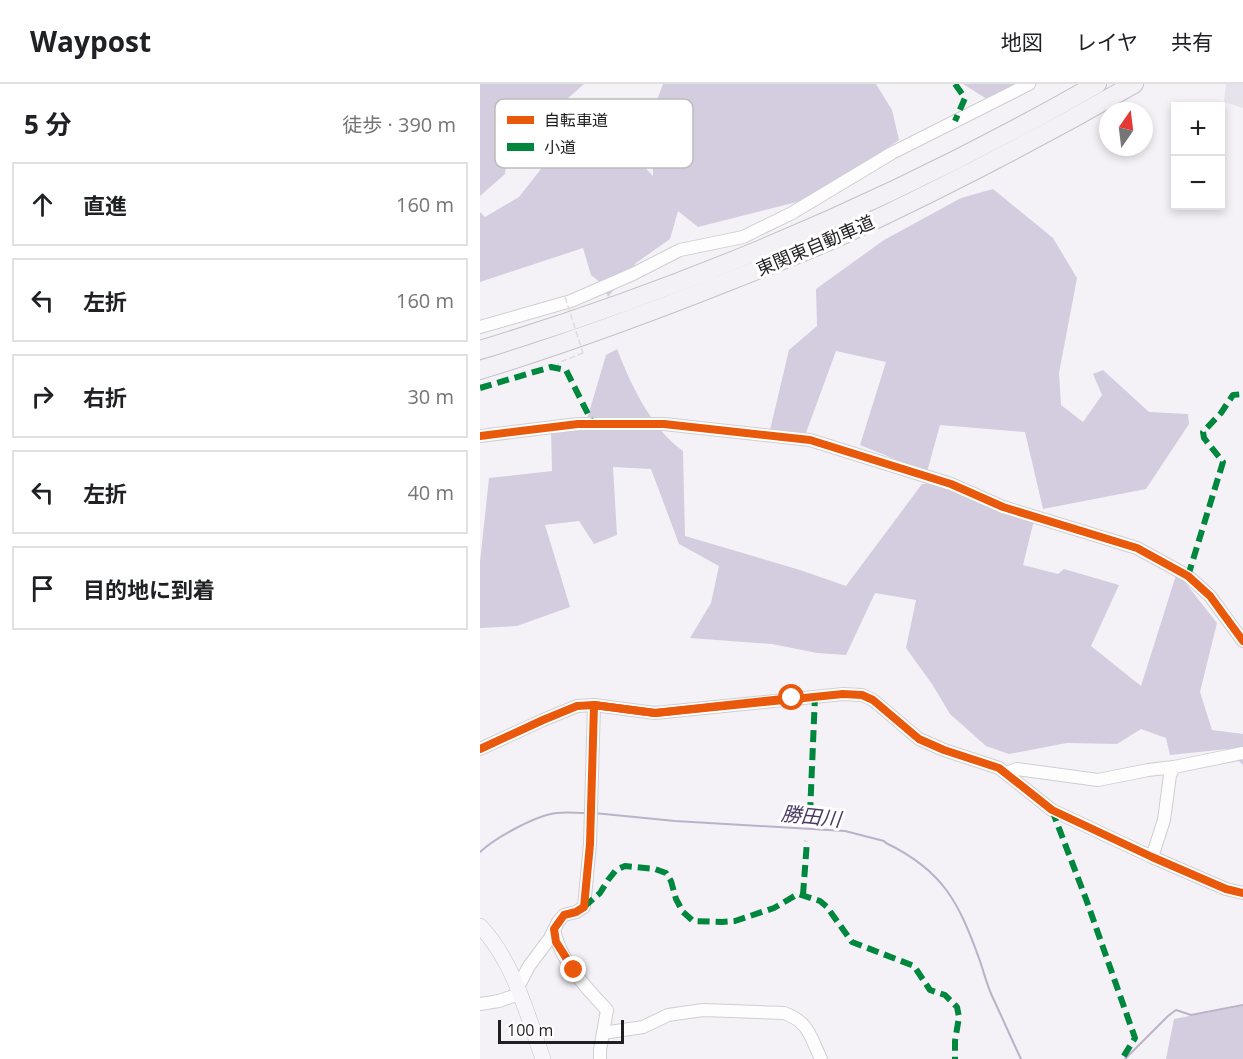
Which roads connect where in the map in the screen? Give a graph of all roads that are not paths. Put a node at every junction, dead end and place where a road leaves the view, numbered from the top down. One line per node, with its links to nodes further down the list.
1 (1029, 84): 4 (street)
2 (1095, 84): 5 (highway, 東関東自動車道)
3 (1134, 84): 6 (highway, 東関東自動車道)
4 (480, 327)
5 (480, 350)
6 (480, 370)
7 (480, 436): 8 (street)
8 (1243, 641)
9 (594, 705): 10 (street); 13 (street); 17 (street)
10 (480, 749)
11 (1243, 753): 12 (street)
12 (1174, 767): 13 (street); 14 (street)
13 (1006, 773): 14 (street)
14 (1152, 857): 15 (street)
15 (1243, 893)
16 (480, 926): 18 (main road)
17 (554, 929): 18 (street); 20 (street)
18 (518, 992): 19 (street); 21 (main road)
19 (480, 1004)
20 (603, 1033): 22 (street); 23 (street)
21 (543, 1059)
22 (600, 1059)
23 (820, 1059)

